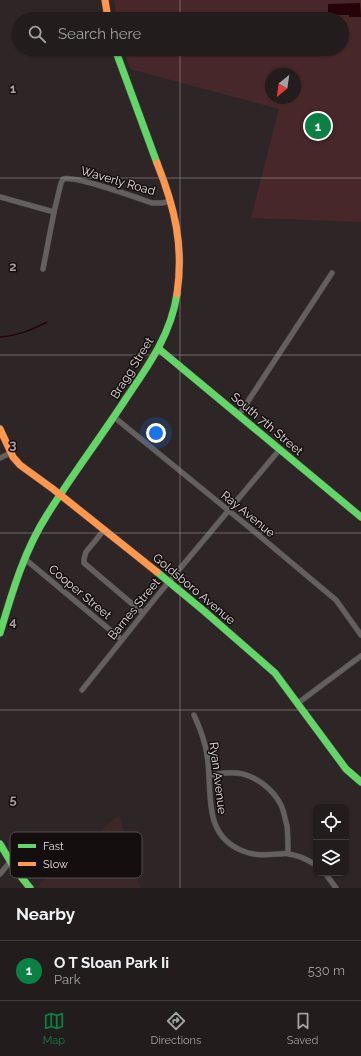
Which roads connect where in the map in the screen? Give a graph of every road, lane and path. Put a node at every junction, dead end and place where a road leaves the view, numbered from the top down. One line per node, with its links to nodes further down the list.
1 (105, 0): 2 (street)
2 (107, 12)
3 (118, 56): 5 (street, Bragg Street)
4 (0, 197): 6 (street)
5 (171, 201): 6 (street, Waverly Road); 9 (street, Bragg Street)
6 (54, 212): 7 (street)
7 (43, 269)
8 (332, 273): 10 (street)
9 (159, 349): 10 (street, South 7th Street); 11 (street, Bragg Street)
10 (239, 415): 13 (street, South 7th Street)
11 (114, 417): 16 (street, Bragg Street); 17 (street, Ray Avenue)
12 (0, 429): 14 (street, Goldsboro Avenue)
13 (280, 449): 17 (street, Barnes Street); 18 (street, South 7th Street)
14 (10, 453): 15 (street); 16 (street, Goldsboro Avenue)
15 (0, 458)
16 (60, 495): 19 (street, Goldsboro Avenue); 20 (street, Bragg Street)
17 (228, 511): 21 (street, Barnes Street); 24 (street, Ray Avenue)
18 (361, 516)
19 (104, 530): 21 (street, Goldsboro Avenue); 22 (street)
20 (25, 559): 23 (street, Bragg Street); 25 (street, Cooper Street)
21 (169, 582): 22 (street, Barnes Street); 28 (street, Goldsboro Avenue)
22 (143, 613): 25 (street, Barnes Street)
23 (0, 633)
24 (361, 635)
25 (122, 640): 27 (street, Barnes Street)
26 (361, 656): 28 (street)
27 (82, 690)
28 (298, 703): 31 (street, Goldsboro Avenue)
29 (194, 715): 30 (street, Ryan Avenue)
30 (209, 775): 33 (street); 33 (street, Ryan Avenue)
31 (361, 782)
32 (0, 844): 34 (street)
33 (288, 854): 35 (street, Ryan Avenue)
34 (10, 862): 36 (street)
35 (313, 863)
36 (0, 874)
37 (327, 876): 40 (street)
38 (22, 878): 39 (street)
39 (30, 888)
40 (336, 888)

